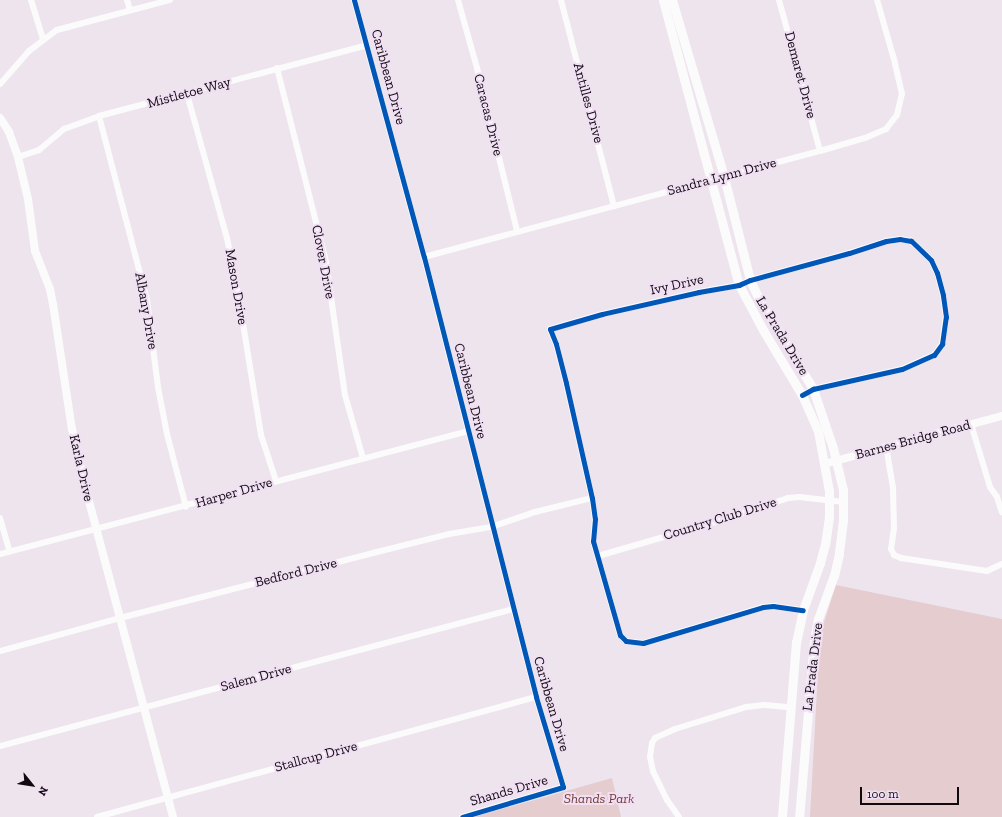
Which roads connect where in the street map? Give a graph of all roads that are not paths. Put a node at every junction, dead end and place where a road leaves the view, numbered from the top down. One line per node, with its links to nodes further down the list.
1 (31, 0): 12 (street)
2 (127, 0): 11 (street)
3 (170, 0): 11 (street)
4 (354, 0): 13 (street, Caribbean Drive)
5 (458, 0): 24 (street, Caracas Drive)
6 (561, 0): 23 (street, Antilles Drive)
7 (663, 0): 22 (main road, La Prada Drive)
8 (672, 0): 21 (main road, La Prada Drive)
9 (779, 0): 19 (street, Demaret Drive)
10 (876, 0): 19 (street, Sandra Lynn Drive)
11 (130, 10): 12 (street)
12 (43, 39): 15 (street)
13 (367, 45): 14 (street, Mistletoe Way); 25 (street, Caribbean Drive)
14 (277, 68): 16 (street, Mistletoe Way); 36 (street, Clover Drive)
15 (0, 84)
16 (187, 94): 17 (street, Mistletoe Way); 39 (street, Mason Drive)
17 (99, 116): 20 (street, Mistletoe Way); 43 (street, Albany Drive)
18 (0, 118): 20 (street, Karla Drive)
19 (820, 151): 21 (street, Sandra Lynn Drive)
20 (18, 157): 47 (street, Karla Drive)
21 (724, 177): 22 (street, Sandra Lynn Drive); 26 (main road, La Prada Drive)
22 (710, 180): 23 (street, Sandra Lynn Drive); 27 (main road, La Prada Drive)
23 (614, 206): 24 (street, Sandra Lynn Drive)
24 (517, 231): 25 (street, Sandra Lynn Drive)
25 (424, 257): 34 (street, Caribbean Drive)
26 (750, 280): 27 (street, Ivy Drive); 28 (main road, La Prada Drive); 30 (street, Ivy Drive)
27 (739, 285): 29 (main road, La Prada Drive); 40 (street, Ivy Drive)
28 (774, 325): 29 (main road); 30 (main road, La Prada Drive)
29 (763, 330): 31 (main road, La Prada Drive)
30 (813, 389): 31 (street, Ivy Drive); 37 (main road, La Prada Drive)
31 (802, 395): 38 (main road, La Prada Drive)
32 (1002, 416): 33 (street, Barnes Bridge Road)
33 (971, 424): 35 (street, Barnes Bridge Road); 44 (street)
34 (468, 431): 36 (street, Harper Drive); 46 (street, Caribbean Drive)
35 (886, 446): 37 (street, Barnes Bridge Road); 51 (street)
36 (363, 458): 39 (street, Harper Drive)
37 (836, 460): 38 (street, Barnes Bridge Road); 42 (main road, La Prada Drive)
38 (824, 464): 41 (main road, La Prada Drive)
39 (276, 481): 43 (street, Harper Drive)
40 (592, 498): 46 (street, Bedford Drive); 50 (street, Ivy Drive)
41 (829, 500): 42 (street, Country Club Drive); 50 (street, Country Club Drive); 53 (main road, La Prada Drive)
42 (844, 502): 55 (main road, La Prada Drive)
43 (186, 507): 47 (street, Harper Drive)
44 (1002, 512)
45 (0, 518): 48 (street)
46 (492, 527): 52 (street, Caribbean Drive); 54 (street, Bedford Drive)
47 (96, 529): 48 (street, Harper Drive); 54 (street, Karla Drive)
48 (10, 552): 49 (street, Harper Drive)
49 (0, 554)
50 (598, 556): 53 (street, Ivy Drive)
51 (1002, 564)
52 (513, 609): 58 (street, Caribbean Drive); 59 (street, Salem Drive)
53 (803, 610): 57 (main road, La Prada Drive)
54 (120, 618): 56 (street, Bedford Drive); 59 (street, Karla Drive)
55 (813, 648): 57 (main road); 69 (main road, La Prada Drive)
56 (0, 651)
57 (795, 651): 60 (main road, La Prada Drive)
58 (536, 697): 62 (street, Caribbean Drive); 63 (street, Stallcup Drive)
59 (144, 707): 61 (street, Salem Drive); 63 (street, Karla Drive)
60 (790, 707): 67 (street); 68 (main road, La Prada Drive)
61 (0, 746)
62 (563, 787): 66 (street, Shands Drive)
63 (168, 798): 64 (street, Stallcup Drive); 65 (street, Karla Drive)
64 (97, 817)
65 (173, 817)
66 (462, 817)
67 (679, 817)
68 (782, 817)
69 (799, 817)

